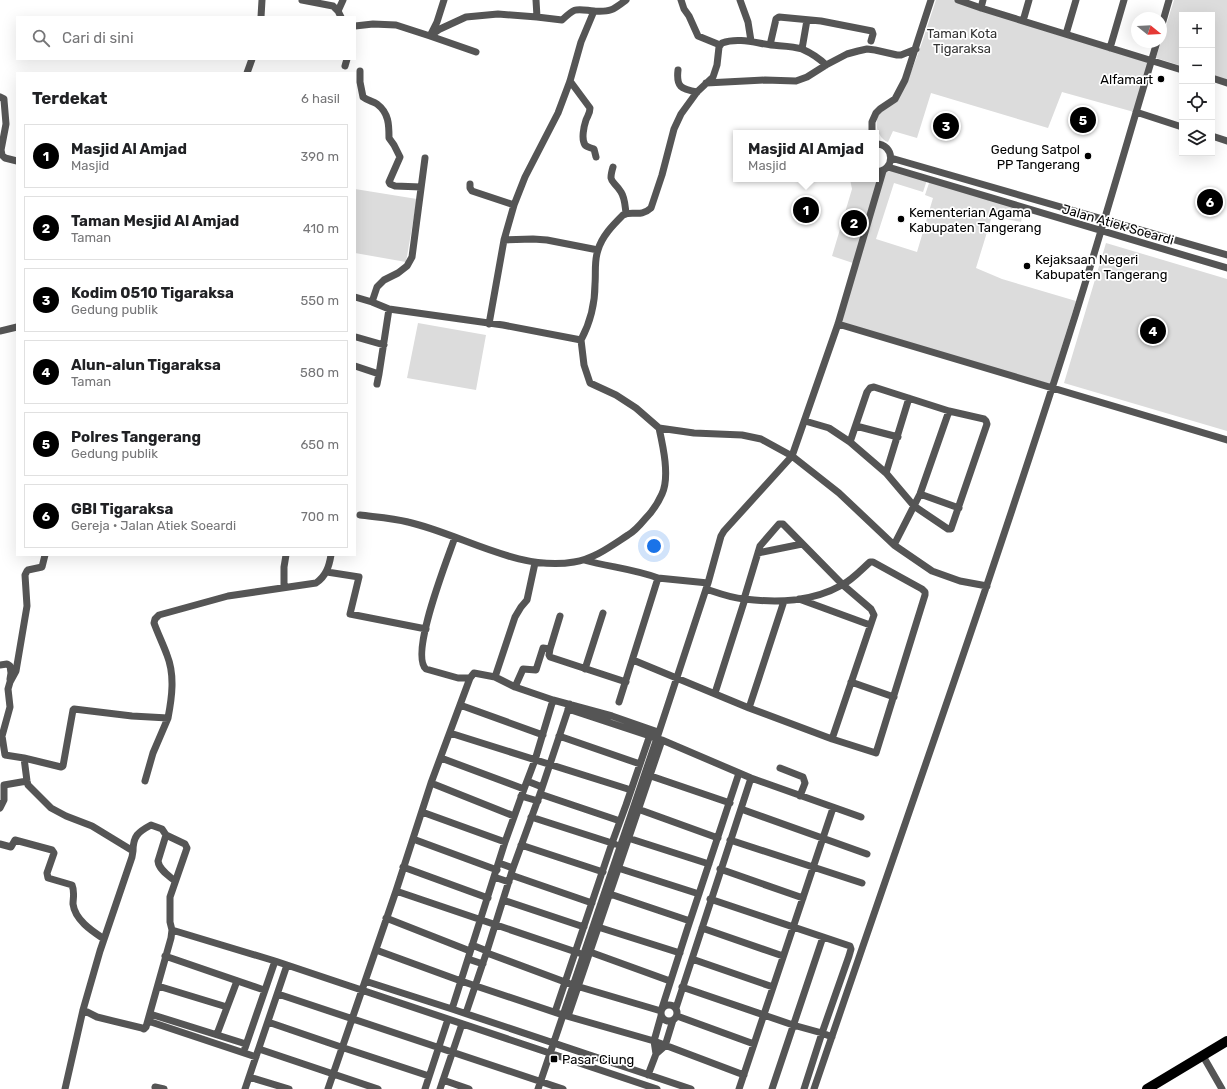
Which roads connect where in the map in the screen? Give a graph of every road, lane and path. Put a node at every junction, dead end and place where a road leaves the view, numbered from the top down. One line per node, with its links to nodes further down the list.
1 (262, 0): 20 (street)
2 (302, 0): 19 (street)
3 (343, 0): 19 (street)
4 (444, 0): 26 (street)
5 (536, 0): 21 (street)
6 (626, 0): 17 (street)
7 (681, 0): 29 (street)
8 (740, 0): 27 (street)
9 (932, 0): 34 (street)
10 (958, 0): 16 (street)
11 (983, 0): 16 (street)
12 (1029, 0): 23 (street)
13 (1076, 0): 25 (street)
14 (1124, 0): 31 (street)
15 (1169, 0): 18 (street)
16 (981, 8): 23 (street)
17 (594, 11): 21 (street); 44 (street)
18 (1166, 12)
19 (339, 14)
20 (261, 16)
21 (537, 16): 26 (street)
22 (807, 20): 28 (street); 30 (street); 33 (street)
23 (1023, 21): 25 (street)
24 (356, 26): 26 (street)
25 (1066, 34): 31 (street)
26 (430, 36): 35 (street)
27 (751, 41): 29 (street); 30 (street)
28 (871, 41)
29 (720, 45): 45 (street)
30 (770, 45): 33 (street)
31 (1110, 48): 37 (street)
32 (1155, 48): 37 (street)
33 (802, 49): 38 (street)
34 (916, 49): 38 (street); 51 (street)
35 (476, 52)
36 (252, 60): 42 (street)
37 (1151, 60): 39 (street); 49 (street)
38 (826, 64): 45 (street)
39 (1179, 69)
40 (678, 70): 47 (street)
41 (360, 71): 64 (street)
42 (247, 72)
43 (1215, 79): 46 (street)
44 (570, 81): 55 (street); 65 (street)
45 (706, 83): 47 (street)
46 (1227, 83)
47 (697, 92): 66 (street)
48 (0, 97): 58 (street)
49 (1136, 112): 50 (street); 67 (street)
50 (1179, 126)
51 (872, 130)
52 (1215, 137): 53 (street)
53 (1227, 141)
54 (879, 145): 57 (street)
55 (596, 157)
56 (425, 158): 64 (street)
57 (891, 158): 60 (street); 67 (street, Jalan Atiek Soeardi)
58 (16, 161)
59 (613, 167): 66 (street)
60 (882, 170): 61 (street); 68 (street, Jalan Atiek Soeardi)
61 (879, 180)
62 (879, 182): 77 (street)
63 (470, 184): 65 (street)
64 (421, 187): 74 (street)
65 (514, 205): 69 (street)
66 (626, 213): 70 (street)
67 (1104, 220): 68 (street); 71 (street, Jalan Atiek Soeardi)
68 (1101, 230): 72 (street, Jalan Atiek Soeardi); 86 (street)
69 (504, 240): 70 (street); 76 (street)
70 (598, 250): 81 (street)
71 (1227, 255)
72 (1227, 268)
73 (356, 297): 74 (street)
74 (372, 302): 75 (street)
75 (389, 309): 76 (street); 82 (street)
76 (488, 324): 81 (street)
77 (838, 324): 86 (street); 89 (street)
78 (16, 327): 79 (street)
79 (0, 331)
80 (356, 337): 82 (street)
81 (581, 340): 91 (street)
82 (384, 345): 84 (street)
83 (356, 366): 84 (street)
84 (379, 374): 85 (street)
85 (377, 384)
86 (1052, 387): 93 (street); 114 (street)
87 (909, 398): 88 (street); 90 (street); 92 (street)
88 (949, 411): 97 (street); 99 (street)
89 (805, 421): 94 (street); 95 (street)
90 (856, 426): 92 (street); 94 (street)
91 (659, 428): 95 (street); 108 (street)
92 (898, 437): 96 (street)
93 (1227, 440)
94 (850, 442): 96 (street)
95 (792, 456): 103 (street); 113 (street)
96 (886, 473): 98 (street)
97 (920, 494): 98 (street); 99 (street)
98 (914, 506): 99 (street); 103 (street)
99 (959, 508)
100 (360, 515): 101 (street)
101 (455, 537): 109 (street); 122 (street)
102 (802, 544): 104 (street); 104 (street); 112 (street)
103 (894, 544): 114 (street)
104 (758, 553): 116 (street)
105 (45, 556): 130 (street)
106 (286, 556): 115 (street)
107 (330, 556): 110 (street)
108 (584, 560): 109 (street); 111 (street)
109 (535, 563): 127 (street)
110 (327, 572): 115 (street); 122 (street)
111 (658, 578): 113 (street); 124 (street)
112 (844, 585): 117 (street); 121 (street); 135 (street)
113 (707, 586): 116 (street); 129 (street)
114 (987, 586): 264 (street)
115 (284, 587): 141 (street)
116 (745, 599): 118 (street); 134 (street)
117 (799, 599): 118 (street); 121 (street)
118 (784, 601): 140 (street)
119 (603, 613): 126 (street)
120 (560, 616): 123 (street)
121 (870, 625): 132 (street)
122 (426, 629): 128 (street)
123 (550, 649): 126 (street); 133 (street)
124 (633, 660): 129 (street); 131 (street)
125 (0, 665): 130 (street)
126 (585, 669): 131 (street)
127 (495, 677): 128 (street); 133 (street)
128 (470, 678): 138 (street)
129 (677, 678): 134 (street); 144 (street)
130 (10, 682): 147 (street)
131 (626, 682): 137 (street)
132 (850, 682): 135 (street); 146 (street)
133 (516, 687): 136 (street)
134 (714, 693): 140 (street)
135 (894, 697): 146 (street)
136 (553, 700): 139 (street); 143 (street)
137 (619, 702)
138 (460, 705): 142 (street); 143 (street)
139 (569, 707): 144 (street); 145 (street)
140 (749, 708): 146 (street)
141 (168, 718): 148 (street); 158 (street)
142 (450, 733): 149 (street); 150 (street)
143 (543, 735): 150 (street)
144 (656, 735): 152 (street); 154 (street); 155 (street)
145 (559, 736): 151 (street); 152 (street)
146 (832, 739)
147 (2, 755): 148 (street)
148 (24, 758): 157 (street)
149 (441, 758): 160 (street); 163 (street)
150 (535, 760): 151 (street); 159 (street)
151 (550, 765): 161 (street); 162 (street)
152 (639, 767): 155 (street); 162 (street)
153 (780, 768): 164 (street)
154 (739, 773): 156 (street); 166 (street)
155 (647, 775): 166 (street); 167 (street)
156 (751, 778): 164 (street); 170 (street)
157 (26, 781): 168 (street); 189 (street)
158 (144, 781)
159 (527, 781): 161 (street); 163 (street)
160 (431, 783): 171 (street); 172 (street)
161 (542, 787): 165 (street)
162 (631, 790): 167 (street)
163 (523, 792): 165 (street); 172 (street)
164 (800, 796): 169 (street)
165 (539, 797): 173 (street); 175 (street)
166 (730, 803): 176 (street)
167 (633, 807): 175 (street); 179 (street); 182 (street); 187 (street)
168 (0, 808)
169 (833, 808): 174 (street); 180 (street)
170 (741, 809): 178 (street); 180 (street)
171 (422, 812): 181 (street); 183 (street)
172 (514, 816): 183 (street)
173 (531, 817): 184 (street); 186 (street)
174 (861, 817)
175 (620, 821): 184 (street)
176 (721, 829): 178 (street); 182 (street)
177 (166, 835): 189 (street); 199 (street); 199 (street)
178 (731, 837): 188 (street); 193 (street)
179 (628, 838): 187 (street); 191 (street)
180 (823, 838): 190 (street); 193 (street)
181 (412, 839): 192 (street); 196 (street)
182 (717, 840): 188 (street); 191 (street)
183 (505, 842): 196 (street)
184 (612, 843): 187 (street); 197 (street)
185 (0, 844): 220 (street)
186 (521, 845): 197 (street); 198 (street)
187 (623, 846): 194 (street); 202 (street)
188 (728, 848): 195 (street)
189 (132, 851): 220 (street)
190 (867, 854)
191 (709, 864): 203 (street)
192 (404, 867): 201 (street); 204 (street)
193 (814, 867): 200 (street); 205 (street)
194 (618, 868): 202 (street); 203 (street)
195 (720, 869): 205 (street); 206 (street)
196 (496, 870): 198 (street); 198 (street); 204 (street)
197 (603, 872): 202 (street)
198 (511, 875): 207 (street); 208 (street)
199 (175, 882): 217 (street)
200 (862, 883)
201 (396, 891): 209 (street); 211 (street)
202 (603, 892): 208 (street); 210 (street); 214 (street); 226 (street)
203 (699, 894): 210 (street)
204 (488, 898): 211 (street)
205 (803, 898): 215 (street)
206 (710, 899): 215 (street); 216 (street)
207 (503, 900): 212 (street); 213 (street)
208 (592, 903): 213 (street)
209 (386, 918): 221 (street); 222 (street)
210 (690, 919): 216 (street); 218 (street)
211 (481, 920): 212 (street); 222 (street)
212 (494, 926): 223 (street); 224 (street)
213 (584, 927): 224 (street)
214 (598, 927): 225 (street); 226 (street)
215 (793, 927): 219 (street); 228 (street)
216 (701, 928): 218 (street); 228 (street); 229 (street)
217 (172, 930): 227 (street); 230 (street)
218 (687, 930): 225 (street)
219 (823, 937): 261 (street); 262 (street)
220 (104, 939): 249 (street)
221 (376, 950): 234 (street); 235 (street)
222 (470, 952): 223 (street); 231 (street); 235 (street)
223 (487, 952): 231 (street); 236 (street)
224 (575, 952): 226 (street); 236 (street)
225 (680, 953): 237 (street)
226 (588, 954): 237 (street); 240 (street)
227 (165, 956): 233 (street); 238 (street)
228 (784, 956): 242 (street)
229 (692, 959): 241 (street); 242 (street)
230 (275, 961): 232 (street); 243 (street)
231 (483, 964): 239 (street)
232 (287, 965): 244 (street); 245 (street)
233 (237, 981): 243 (street); 246 (street)
234 (365, 981): 244 (street); 248 (street)
235 (461, 981): 239 (street); 248 (street)
236 (566, 981): 240 (street); 250 (street)
237 (670, 981): 251 (street)
238 (158, 986): 246 (street); 255 (street)
239 (475, 986): 250 (street); 252 (street)
240 (576, 986): 251 (street); 253 (street)
241 (682, 987): 247 (street); 254 (street)
242 (773, 987): 254 (street)
243 (264, 990): 268 (street)
244 (362, 991): 257 (street); 258 (street)
245 (278, 994): 257 (street); 259 (street)
246 (227, 1007): 263 (street)
247 (676, 1008): 251 (street); 256 (street)
248 (452, 1009): 252 (street)
249 (84, 1010): 255 (street); 289 (street)
250 (555, 1012): 253 (street)
251 (662, 1012): 256 (street); 265 (street)
252 (466, 1014): 267 (street)
253 (566, 1015): 265 (street); 267 (street)
254 (764, 1015): 261 (street); 269 (street)
255 (149, 1017): 263 (street); 274 (street)
256 (675, 1018): 269 (street); 270 (street)
257 (352, 1019): 271 (street); 272 (street)
258 (448, 1019): 260 (street); 272 (street)
259 (268, 1022): 271 (street); 273 (street)
260 (462, 1024): 275 (street); 276 (street)
261 (793, 1025): 262 (street); 302 (street)
262 (822, 1033): 264 (street); 303 (street)
263 (217, 1034): 268 (street)
264 (832, 1037): 304 (street)
265 (654, 1041): 270 (street); 277 (street)
266 (1227, 1041): 278 (main road)
267 (554, 1043): 276 (street); 281 (street)
268 (246, 1044): 274 (street)
269 (754, 1044): 282 (street)
270 (665, 1046): 277 (street); 282 (street)
271 (342, 1047): 280 (street); 283 (street)
272 (439, 1048): 275 (street); 283 (street)
273 (259, 1049): 279 (street); 280 (street)
274 (243, 1052): 279 (street)
275 (453, 1052): 285 (street); 286 (street)
276 (550, 1054): 286 (street); 288 (street)
277 (656, 1054): 281 (street)
278 (1203, 1056): 305 (main road); 306 (street)
279 (256, 1057): 284 (street)
280 (333, 1074): 293 (street); 294 (street)
281 (648, 1075): 300 (street)
282 (744, 1075): 301 (street)
283 (429, 1076): 295 (street)
284 (249, 1077): 291 (street); 292 (street)
285 (443, 1080): 296 (street); 297 (street)
286 (539, 1085): 298 (street)
287 (155, 1087): 290 (street)
288 (645, 1087): 299 (street)
289 (65, 1089)
290 (164, 1089)
291 (245, 1089)
292 (289, 1089)
293 (328, 1089)
294 (378, 1089)
295 (425, 1089)
296 (440, 1089)
297 (469, 1089)
298 (563, 1089)
299 (657, 1089)
300 (691, 1089)
301 (739, 1089)
302 (772, 1089)
303 (804, 1089)
304 (814, 1089)
305 (1147, 1089)
306 (1222, 1089)

